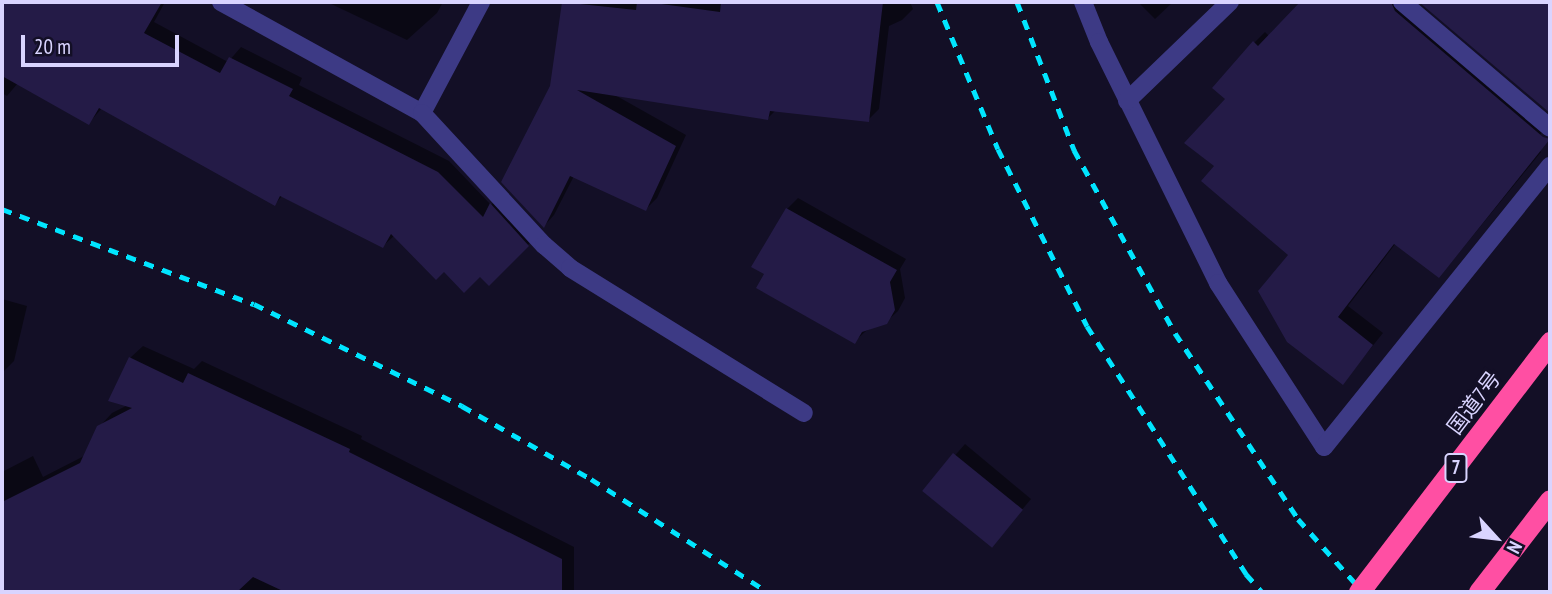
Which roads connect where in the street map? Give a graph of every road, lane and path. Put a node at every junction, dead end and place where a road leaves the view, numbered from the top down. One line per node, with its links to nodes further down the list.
1 (221, 2): 7 (street)
2 (481, 2): 7 (street)
3 (1083, 2): 6 (street)
4 (1230, 2): 6 (street)
5 (1402, 2): 8 (street)
6 (1127, 101): 9 (street)
7 (422, 113): 11 (street)
8 (1550, 128)
9 (1550, 166)
10 (1550, 342): 13 (highway, 国道7号 / 7, bridge)
11 (804, 413)
12 (1550, 500): 14 (highway)
13 (1359, 592)
14 (1479, 592)

